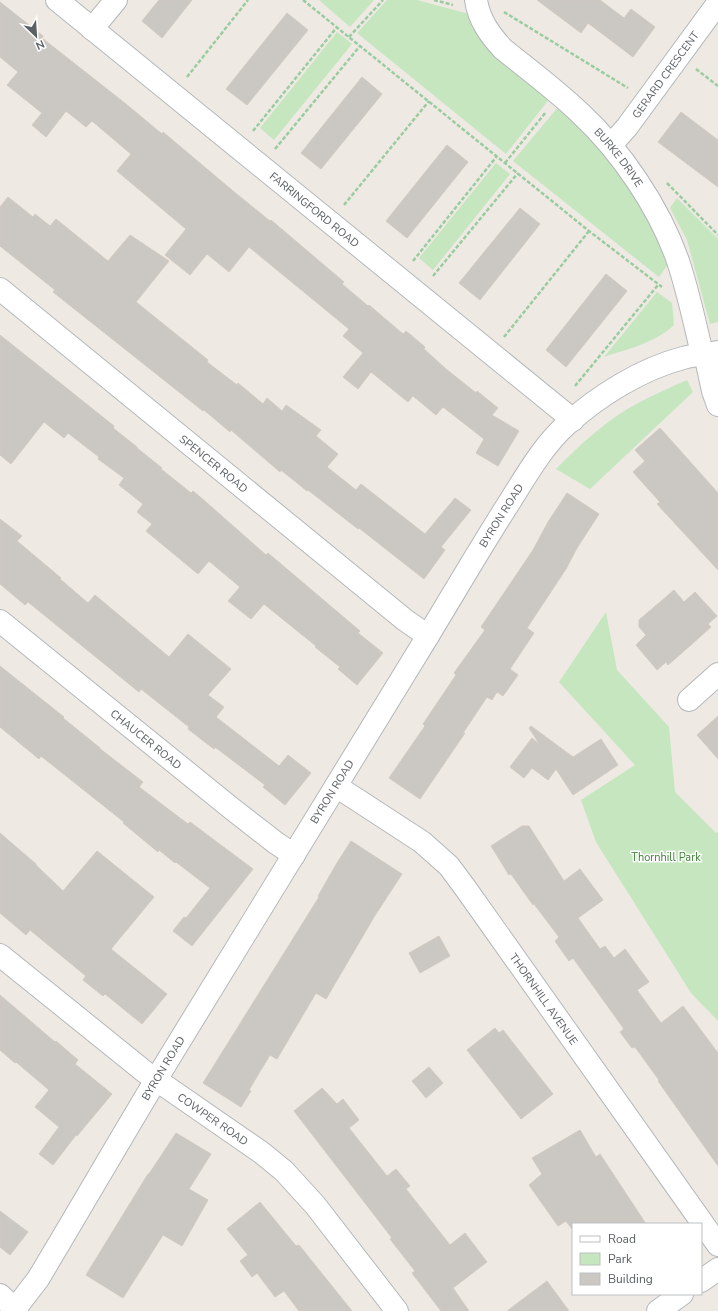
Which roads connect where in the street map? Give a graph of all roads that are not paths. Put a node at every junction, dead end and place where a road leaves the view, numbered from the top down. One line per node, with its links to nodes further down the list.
1 (57, 0): 5 (street, FARRINGFORD ROAD)
2 (116, 0): 5 (street)
3 (476, 0): 6 (street, BURKE DRIVE)
4 (718, 3): 6 (street, GERARD CRESCENT)
5 (92, 29): 10 (street, FARRINGFORD ROAD)
6 (611, 145): 8 (street, BURKE DRIVE)
7 (0, 289): 12 (street, SPENCER ROAD)
8 (708, 354): 9 (street, BURKE DRIVE); 10 (street, BYRON ROAD)
9 (718, 405)
10 (566, 413): 12 (street, BYRON ROAD)
11 (0, 621): 16 (street, CHAUCER ROAD)
12 (428, 636): 15 (street, BYRON ROAD)
13 (718, 674): 14 (street)
14 (689, 700)
15 (336, 786): 16 (street, BYRON ROAD); 19 (street, THORNHILL AVENUE)
16 (294, 855): 18 (street, BYRON ROAD)
17 (0, 955): 18 (street, COWPER ROAD)
18 (156, 1080): 23 (street, BYRON ROAD); 24 (street, COWPER ROAD)
19 (718, 1245)
20 (718, 1269): 21 (street)
21 (702, 1280)
22 (681, 1295): 25 (street)
23 (11, 1305)
24 (397, 1311)
25 (658, 1311)

